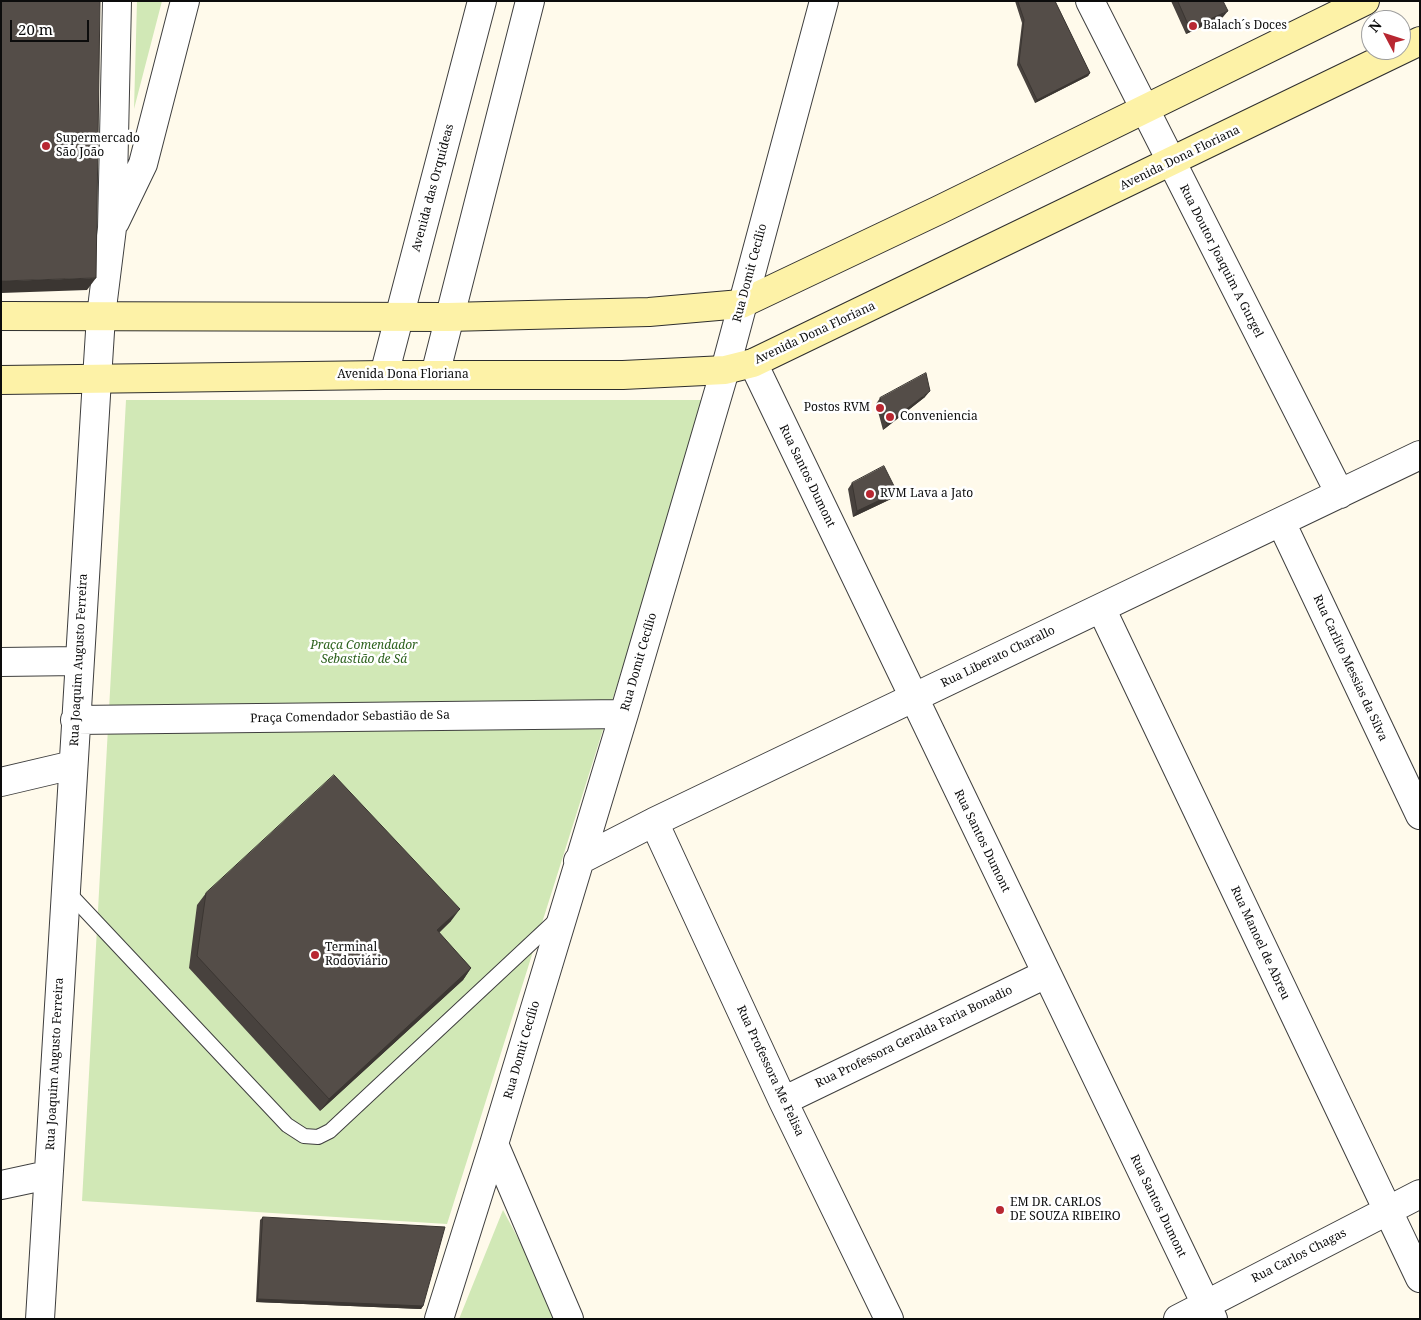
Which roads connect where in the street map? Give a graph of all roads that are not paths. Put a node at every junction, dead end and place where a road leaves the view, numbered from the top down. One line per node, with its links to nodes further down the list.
1 (117, 1): 11 (street, Rua Joaquim Augusto Ferreira)
2 (185, 1): 11 (street)
3 (482, 1): 15 (street, Avenida das Orquídeas)
4 (530, 1): 16 (street)
5 (824, 1): 12 (street, Rua Domit Cecílio)
6 (1090, 1): 9 (street, Rua Doutor Joaquim A Gurgel)
7 (1365, 1): 9 (main road)
8 (1420, 41): 10 (main road, Avenida Dona Floriana)
9 (1143, 109): 10 (street, Rua Doutor Joaquim A Gurgel); 12 (main road)
10 (1171, 162): 17 (main road, Avenida Dona Floriana); 24 (street, Rua Doutor Joaquim A Gurgel)
11 (112, 228): 14 (street, Rua Joaquim Augusto Ferreira)
12 (741, 304): 16 (main road); 18 (street, Rua Domit Cecílio)
13 (1, 316): 14 (main road)
14 (101, 316): 15 (main road); 21 (street, Rua Joaquim Augusto Ferreira)
15 (399, 316): 16 (main road); 19 (street, Avenida das Orquídeas)
16 (448, 317): 20 (street)
17 (753, 363): 18 (main road, Avenida Dona Floriana); 29 (street, Rua Santos Dumont)
18 (724, 370): 20 (main road, Avenida Dona Floriana); 30 (street, Rua Domit Cecílio)
19 (384, 375): 20 (main road, Avenida Dona Floriana); 21 (main road, Avenida Dona Floriana)
20 (435, 375)
21 (96, 379): 22 (main road, Avenida Dona Floriana); 27 (street, Rua Joaquim Augusto Ferreira)
22 (1, 380)
23 (1420, 456): 24 (street, Rua Liberato Charallo)
24 (1340, 494): 25 (street, Rua Liberato Charallo)
25 (1281, 522): 26 (street, Rua Liberato Charallo); 34 (street, Rua Carlito Messias da Silva)
26 (1101, 608): 29 (street, Rua Liberato Charallo); 45 (street, Rua Manoel de Abreu)
27 (78, 661): 28 (street); 31 (street, Rua Joaquim Augusto Ferreira)
28 (1, 662)
29 (913, 698): 35 (street, Rua Liberato Charallo); 39 (street, Rua Santos Dumont)
30 (624, 714): 31 (street, Praça Comendador Sebastião de Sa); 36 (street, Rua Domit Cecílio)
31 (75, 720): 32 (street, Rua Joaquim Augusto Ferreira)
32 (73, 765): 33 (street); 37 (street, Rua Joaquim Augusto Ferreira)
33 (1, 782)
34 (1420, 815)
35 (654, 822): 36 (street, Rua Liberato Charallo); 40 (street, Rua Professora Me Felisa)
36 (578, 861): 38 (street, Rua Domit Cecílio)
37 (66, 889): 38 (lane); 42 (street, Rua Joaquim Augusto Ferreira)
38 (562, 915): 41 (street, Rua Domit Cecílio)
39 (1046, 974): 40 (street, Rua Professora Geralda Faria Bonadio); 47 (street, Rua Santos Dumont)
40 (783, 1101): 51 (street, Rua Professora Me Felisa)
41 (494, 1144): 49 (street, Rua Domit Cecílio); 50 (street)
42 (48, 1175): 43 (street); 48 (street, Rua Joaquim Augusto Ferreira)
43 (1, 1184)
44 (1420, 1194): 45 (street, Rua Carlos Chagas)
45 (1387, 1210): 46 (street, Rua Manoel de Abreu); 47 (street, Rua Carlos Chagas)
46 (1420, 1278)
47 (1209, 1311): 52 (street, Rua Carlos Chagas)
48 (40, 1319)
49 (438, 1319)
50 (570, 1319)
51 (889, 1319)
52 (1178, 1319)

